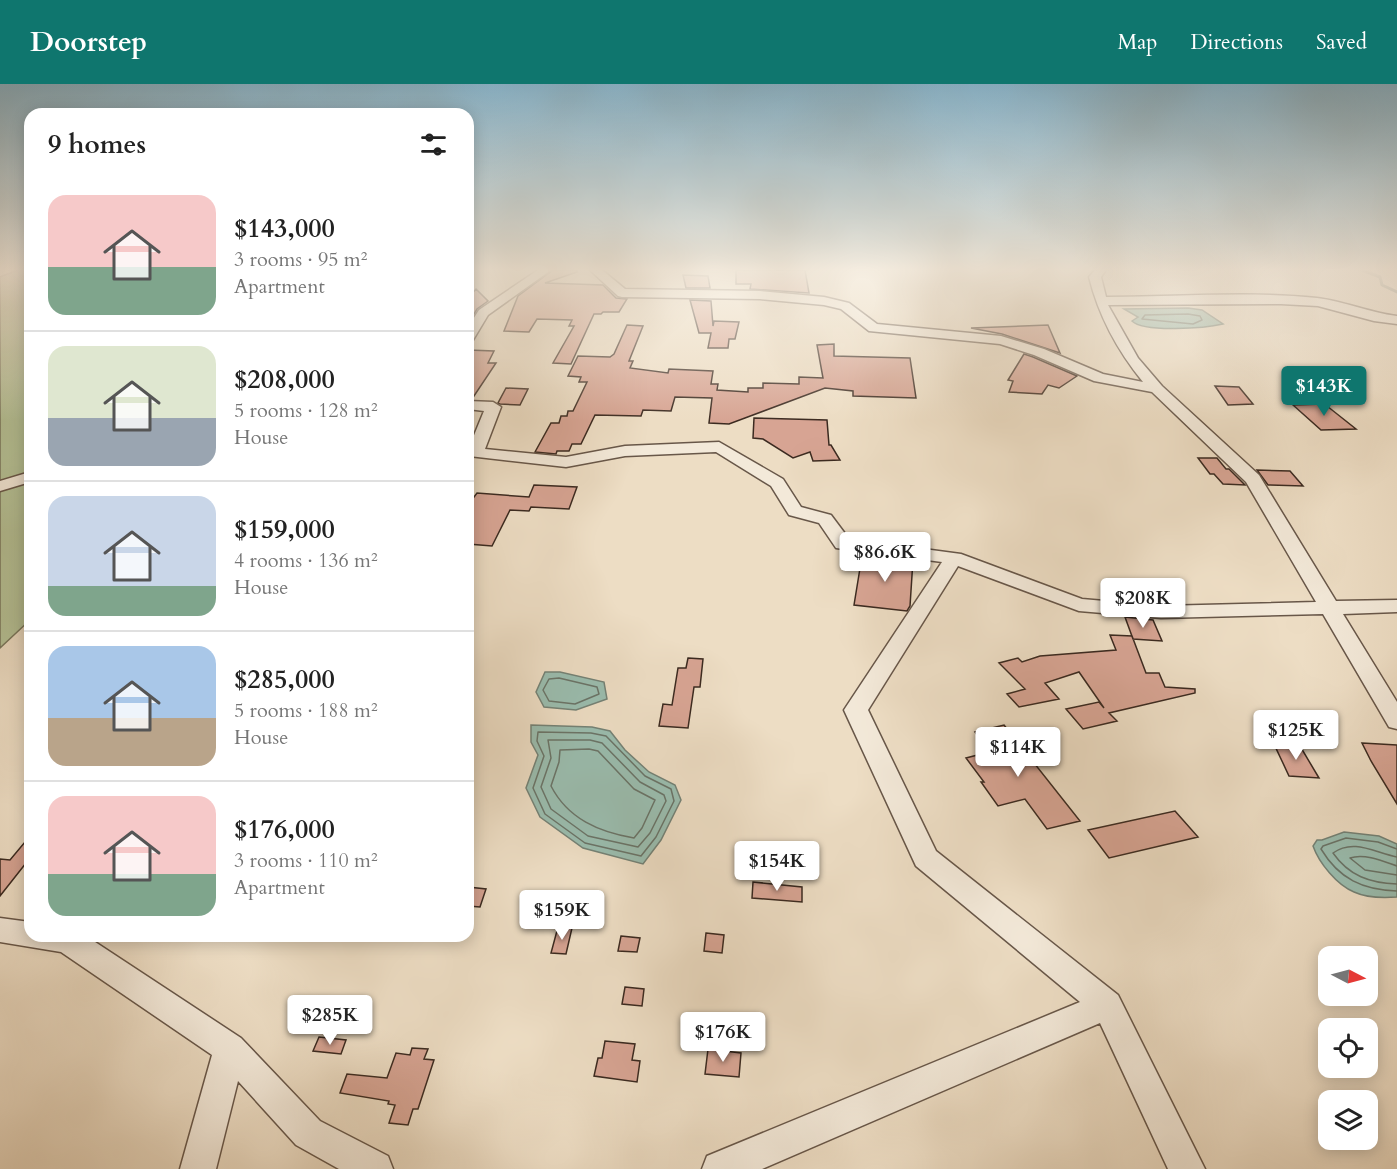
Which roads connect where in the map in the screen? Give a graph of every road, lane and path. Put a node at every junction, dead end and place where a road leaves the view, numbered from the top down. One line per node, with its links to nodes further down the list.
1 (864, 321): 3 (street)
2 (1111, 321): 3 (street)
3 (1157, 389): 9 (street)
4 (474, 405): 7 (street)
5 (24, 479): 6 (street)
6 (0, 486)
7 (954, 558): 9 (street); 14 (street)
8 (1397, 606): 9 (street)
9 (1330, 609): 10 (street)
10 (1397, 721)
11 (0, 930): 12 (street)
12 (24, 933)
13 (71, 942): 15 (street)
14 (1107, 1005): 18 (street); 19 (street)
15 (230, 1049): 16 (street); 17 (street)
16 (198, 1169)
17 (375, 1169)
18 (720, 1169)
19 (1187, 1169)

